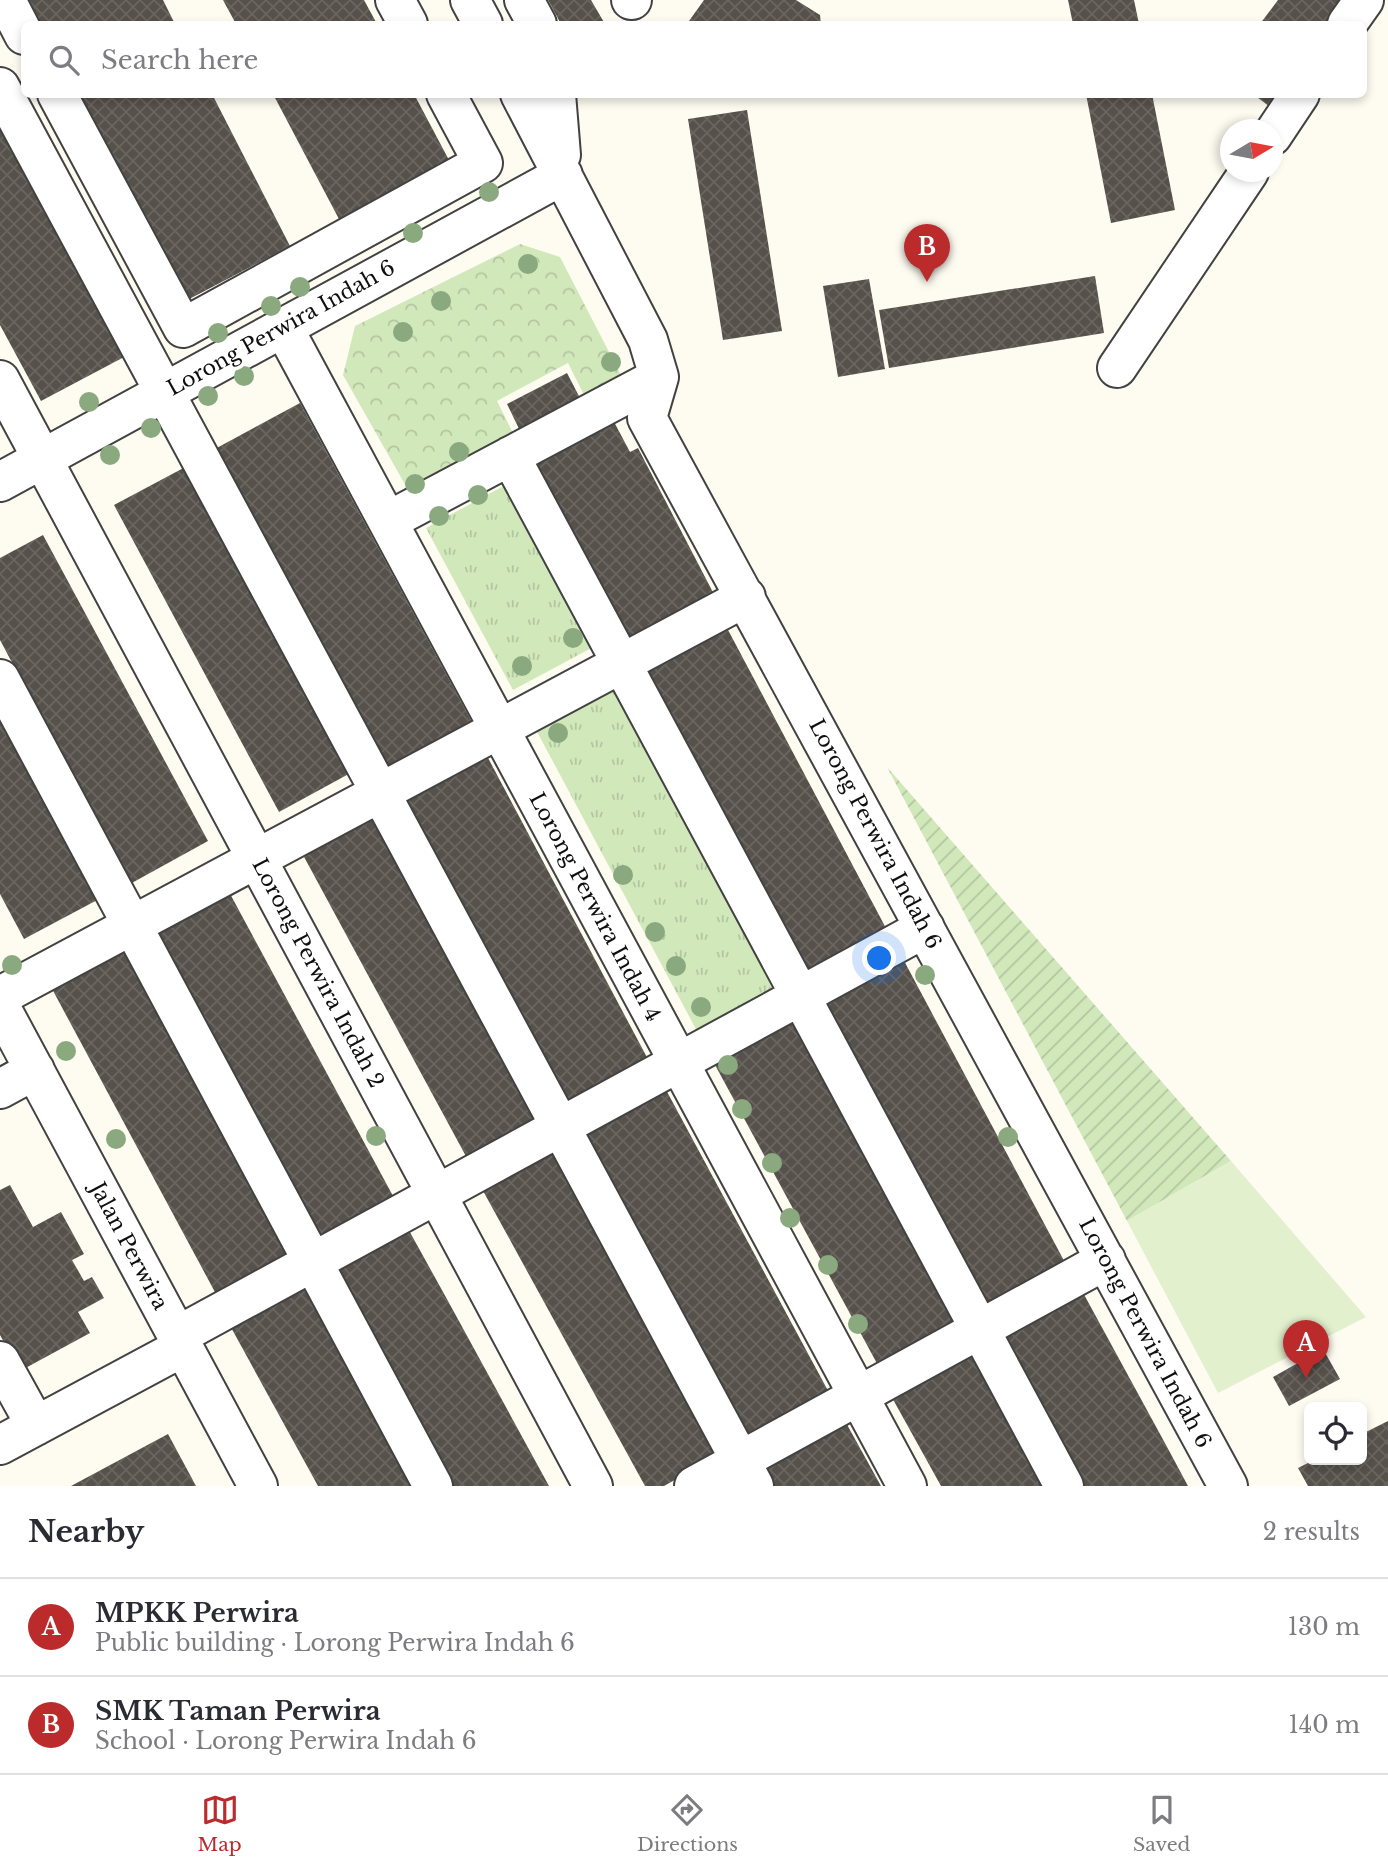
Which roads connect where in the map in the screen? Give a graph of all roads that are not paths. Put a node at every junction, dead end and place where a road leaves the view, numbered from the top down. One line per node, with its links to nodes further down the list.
1 (6, 0): 10 (street)
2 (395, 0): 6 (street)
3 (470, 0): 7 (street)
4 (524, 0): 8 (street)
5 (1364, 0): 9 (street)
6 (406, 21)
7 (481, 21)
8 (535, 21)
9 (1349, 21)
10 (21, 29)
11 (0, 87): 24 (street)
12 (59, 98): 13 (street)
13 (448, 98)
14 (522, 98): 18 (street)
15 (555, 98): 18 (street)
16 (1297, 98): 17 (street)
17 (1283, 119)
18 (563, 175): 20 (street, Lorong Perwira Indah 6); 22 (street)
19 (1242, 182): 21 (street)
20 (283, 327): 24 (street, Lorong Perwira Indah 6); 28 (street, Lorong Perwira Indah 4)
21 (1117, 368)
22 (659, 377): 25 (street); 29 (street, Lorong Perwira Indah 6)
23 (0, 380): 26 (street, Lorong Perwira Indah 2)
24 (164, 392): 26 (street, Lorong Perwira Indah 6); 33 (street)
25 (510, 456): 28 (street); 30 (street)
26 (42, 460): 27 (street, Lorong Perwira Indah 6); 34 (street, Lorong Perwira Indah 2)
27 (0, 482)
28 (388, 521): 32 (street, Lorong Perwira Indah 4)
29 (746, 597): 30 (street); 36 (street, Lorong Perwira Indah 6)
30 (621, 663): 32 (street); 38 (street)
31 (0, 678): 35 (street)
32 (499, 729): 33 (street); 40 (street, Lorong Perwira Indah 4)
33 (380, 792): 34 (street); 43 (street)
34 (256, 859): 35 (street); 44 (street, Lorong Perwira Indah 2)
35 (132, 925): 37 (street); 46 (street)
36 (925, 928): 38 (street); 45 (street, Lorong Perwira Indah 6)
37 (0, 996)
38 (801, 996): 40 (street); 47 (street)
39 (0, 1006): 41 (street, Jalan Perwira)
40 (679, 1063): 43 (street); 50 (street, Lorong Perwira Indah 4)
41 (35, 1070): 42 (street); 48 (street, Jalan Perwira)
42 (0, 1089)
43 (561, 1127): 44 (street); 53 (street)
44 (437, 1194): 46 (street); 56 (street, Lorong Perwira Indah 2)
45 (1106, 1260): 47 (street); 60 (street, Lorong Perwira Indah 6)
46 (313, 1262): 48 (street); 55 (street)
47 (980, 1329): 50 (street); 59 (street)
48 (180, 1341): 51 (street); 54 (street, Jalan Perwira)
49 (0, 1361): 51 (street)
50 (858, 1396): 53 (street); 58 (street, Lorong Perwira Indah 4)
51 (36, 1426): 52 (street)
52 (0, 1445)
53 (747, 1473): 57 (street)
54 (258, 1486)
55 (433, 1486)
56 (593, 1486)
57 (694, 1486)
58 (907, 1486)
59 (1064, 1486)
60 (1228, 1486)

